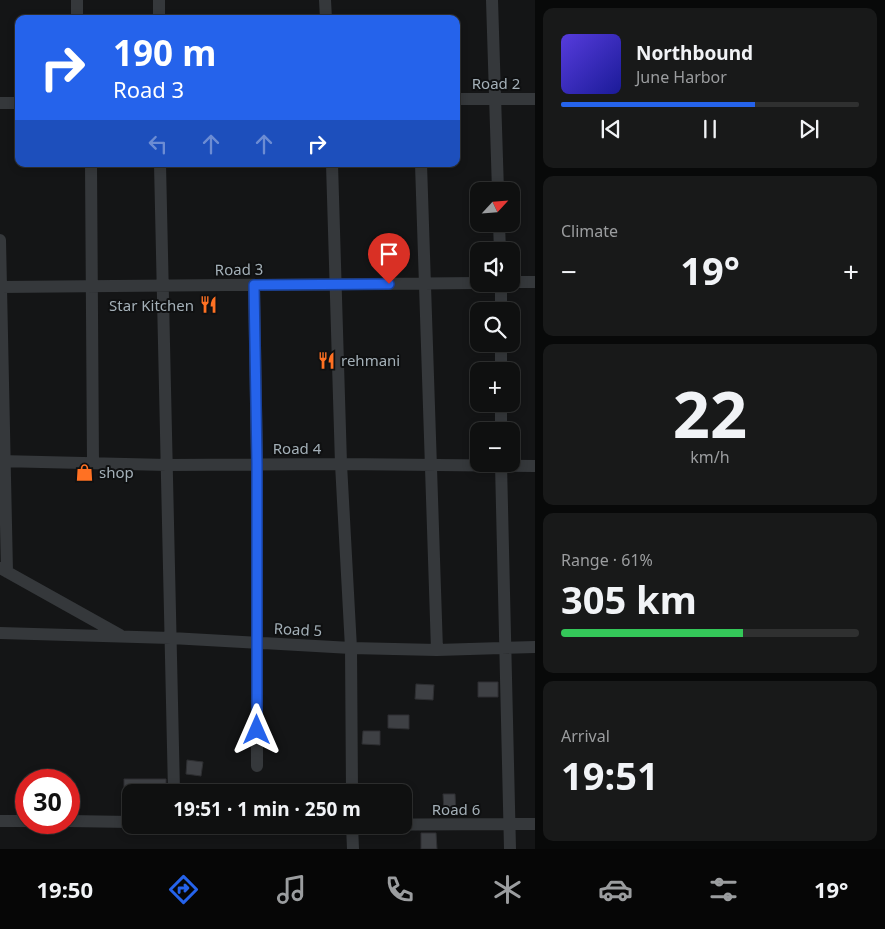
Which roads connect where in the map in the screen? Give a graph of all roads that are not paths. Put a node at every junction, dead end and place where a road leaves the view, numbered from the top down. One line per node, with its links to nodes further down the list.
1 (77, 0): 5 (street)
2 (159, 0): 6 (street)
3 (325, 0): 7 (street)
4 (492, 0): 9 (street)
5 (78, 15)
6 (159, 15)
7 (326, 15)
8 (460, 99): 9 (street, Road 2)
9 (494, 99): 10 (street, Road 2); 17 (street)
10 (535, 99)
11 (0, 103): 12 (street)
12 (15, 103)
13 (91, 167): 25 (street)
14 (160, 167): 26 (street)
15 (332, 167): 23 (street)
16 (421, 167): 21 (street)
17 (498, 182)
18 (0, 240): 27 (street)
19 (520, 282): 20 (street)
20 (535, 282)
21 (425, 283): 22 (street, Road 3); 23 (street, Road 3); 34 (street)
22 (470, 283)
23 (336, 284): 24 (street, Road 3); 31 (street)
24 (254, 285): 26 (street, Road 3); 30 (street)
25 (92, 286): 26 (street, Road 3); 27 (street, Road 3); 29 (street)
26 (163, 286): 32 (street)
27 (1, 287): 28 (street)
28 (2, 461): 29 (street, Road 4); 38 (street)
29 (93, 463): 32 (street, Road 4)
30 (257, 464): 31 (street, Road 4); 32 (street, Road 4); 42 (street)
31 (341, 464): 34 (street, Road 4); 44 (street)
32 (167, 465): 41 (street)
33 (470, 465): 34 (street, Road 4)
34 (430, 466): 46 (street)
35 (520, 466): 36 (street, Road 4)
36 (535, 466)
37 (501, 472): 45 (street)
38 (4, 570): 40 (street)
39 (0, 633): 40 (street, Road 5)
40 (122, 636): 41 (street, Road 5)
41 (171, 638): 42 (street, Road 5); 48 (street)
42 (257, 643): 44 (street, Road 5); 47 (street)
43 (535, 647): 45 (street, Road 5)
44 (351, 648): 46 (street, Road 5); 49 (street)
45 (506, 648): 46 (street, Road 5); 56 (street)
46 (437, 650)
47 (257, 766)
48 (174, 784)
49 (352, 784)
50 (0, 821): 51 (street)
51 (15, 821)
52 (80, 821): 53 (street)
53 (122, 822)
54 (535, 824): 56 (street, Road 6)
55 (412, 825): 56 (street, Road 6)
56 (509, 825): 59 (street)
57 (352, 834): 58 (street)
58 (353, 849)
59 (510, 849)

